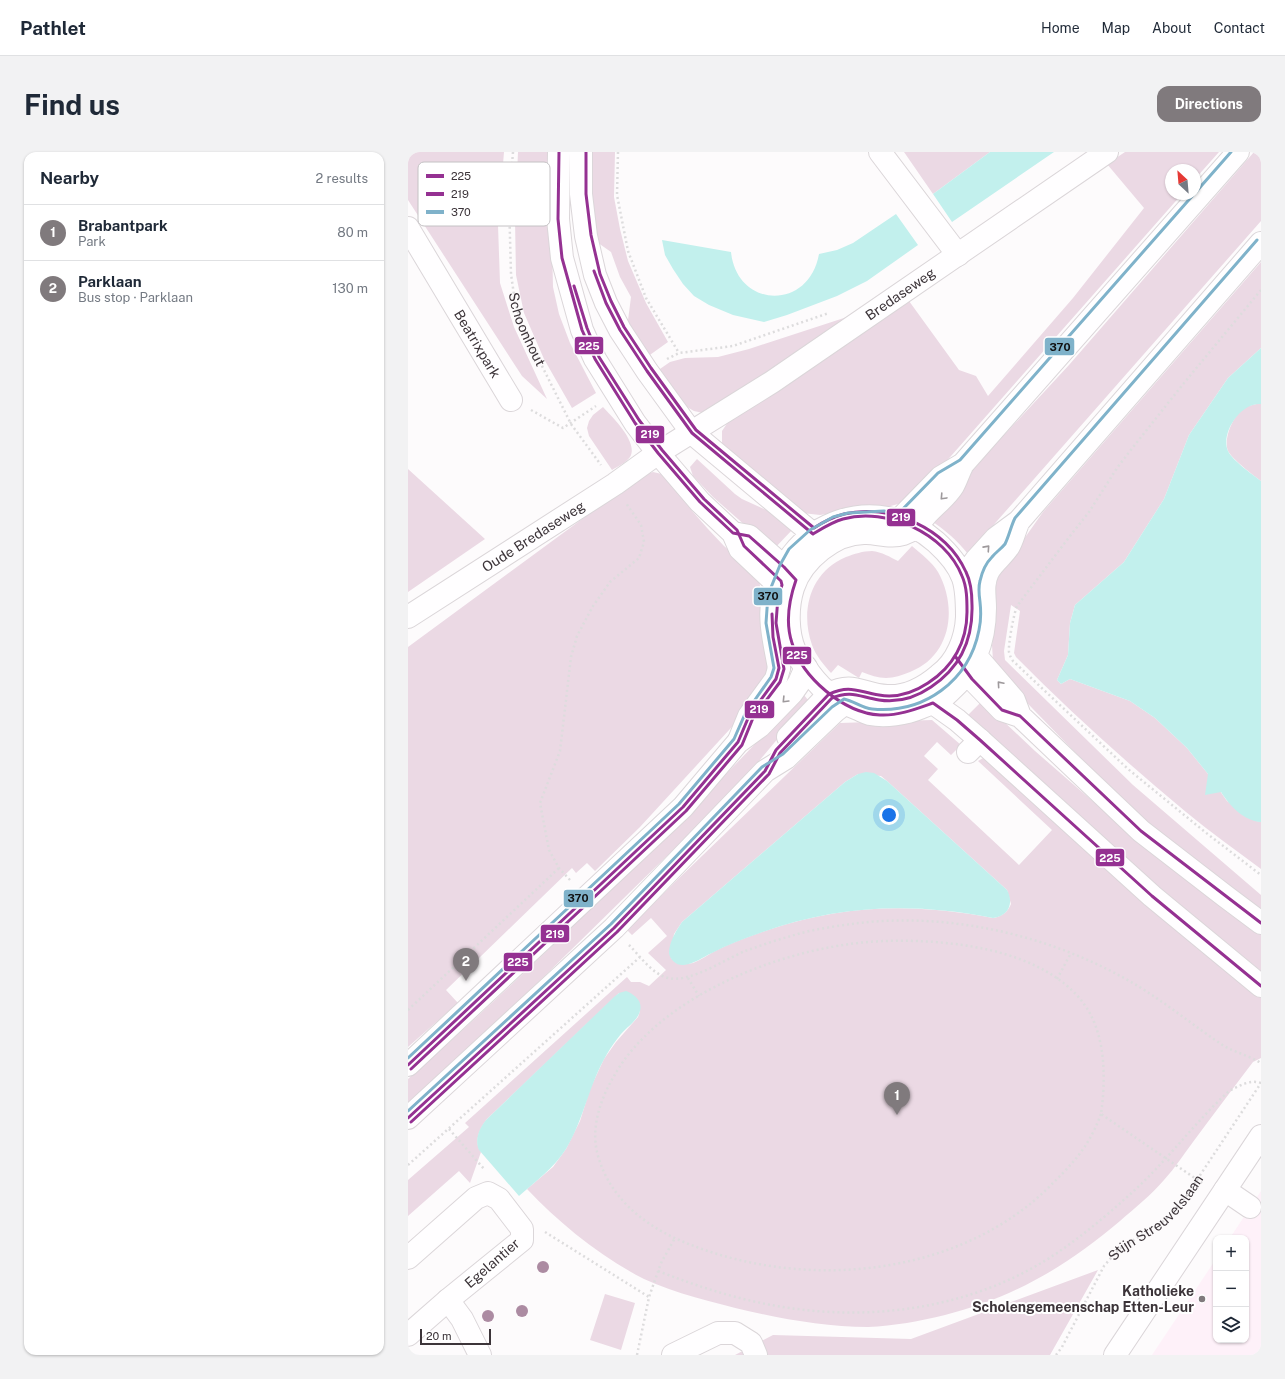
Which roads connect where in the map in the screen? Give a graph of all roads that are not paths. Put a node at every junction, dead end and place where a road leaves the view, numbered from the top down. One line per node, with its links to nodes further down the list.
1 (559, 152): 11 (main road)
2 (581, 152): 10 (main road)
3 (880, 152): 8 (main road)
4 (1107, 152): 8 (main road, Bredaseweg)
5 (1238, 152): 13 (main road, one-way to 13)
6 (408, 228): 9 (main road, Beatrixpark)
7 (1261, 243): 12 (main road)
8 (958, 255): 10 (main road, Bredaseweg)
9 (511, 400)
10 (692, 433): 11 (main road, Bredaseweg); 14 (main road)
11 (658, 453): 15 (main road); 17 (main road, Oude Bredaseweg)
12 (1018, 521): 16 (main road, one-way to 12); 18 (main road)
13 (907, 524): 14 (main road); 15 (main road); 16 (main road)
14 (813, 534): 15 (main road)
15 (786, 577): 19 (main road); 22 (main road)
16 (963, 578): 18 (main road)
17 (408, 617)
18 (966, 662): 20 (main road); 21 (main road); 23 (main road, one-way to 18)
19 (806, 667): 20 (main road); 22 (main road, one-way to 22)
20 (836, 699): 21 (main road); 26 (main road)
21 (933, 703): 24 (main road)
22 (738, 742): 25 (main road)
23 (1261, 923)
24 (1261, 986)
25 (408, 1065)
26 (408, 1118)
27 (1261, 1136): 28 (main road)
28 (1225, 1190): 29 (main road); 36 (main road)
29 (1250, 1207)
30 (408, 1258): 31 (main road, Egelantier)
31 (448, 1300): 32 (main road, Egelantier); 33 (main road)
32 (408, 1335)
33 (480, 1355)
34 (673, 1355): 35 (main road)
35 (756, 1355)
36 (1115, 1355)

